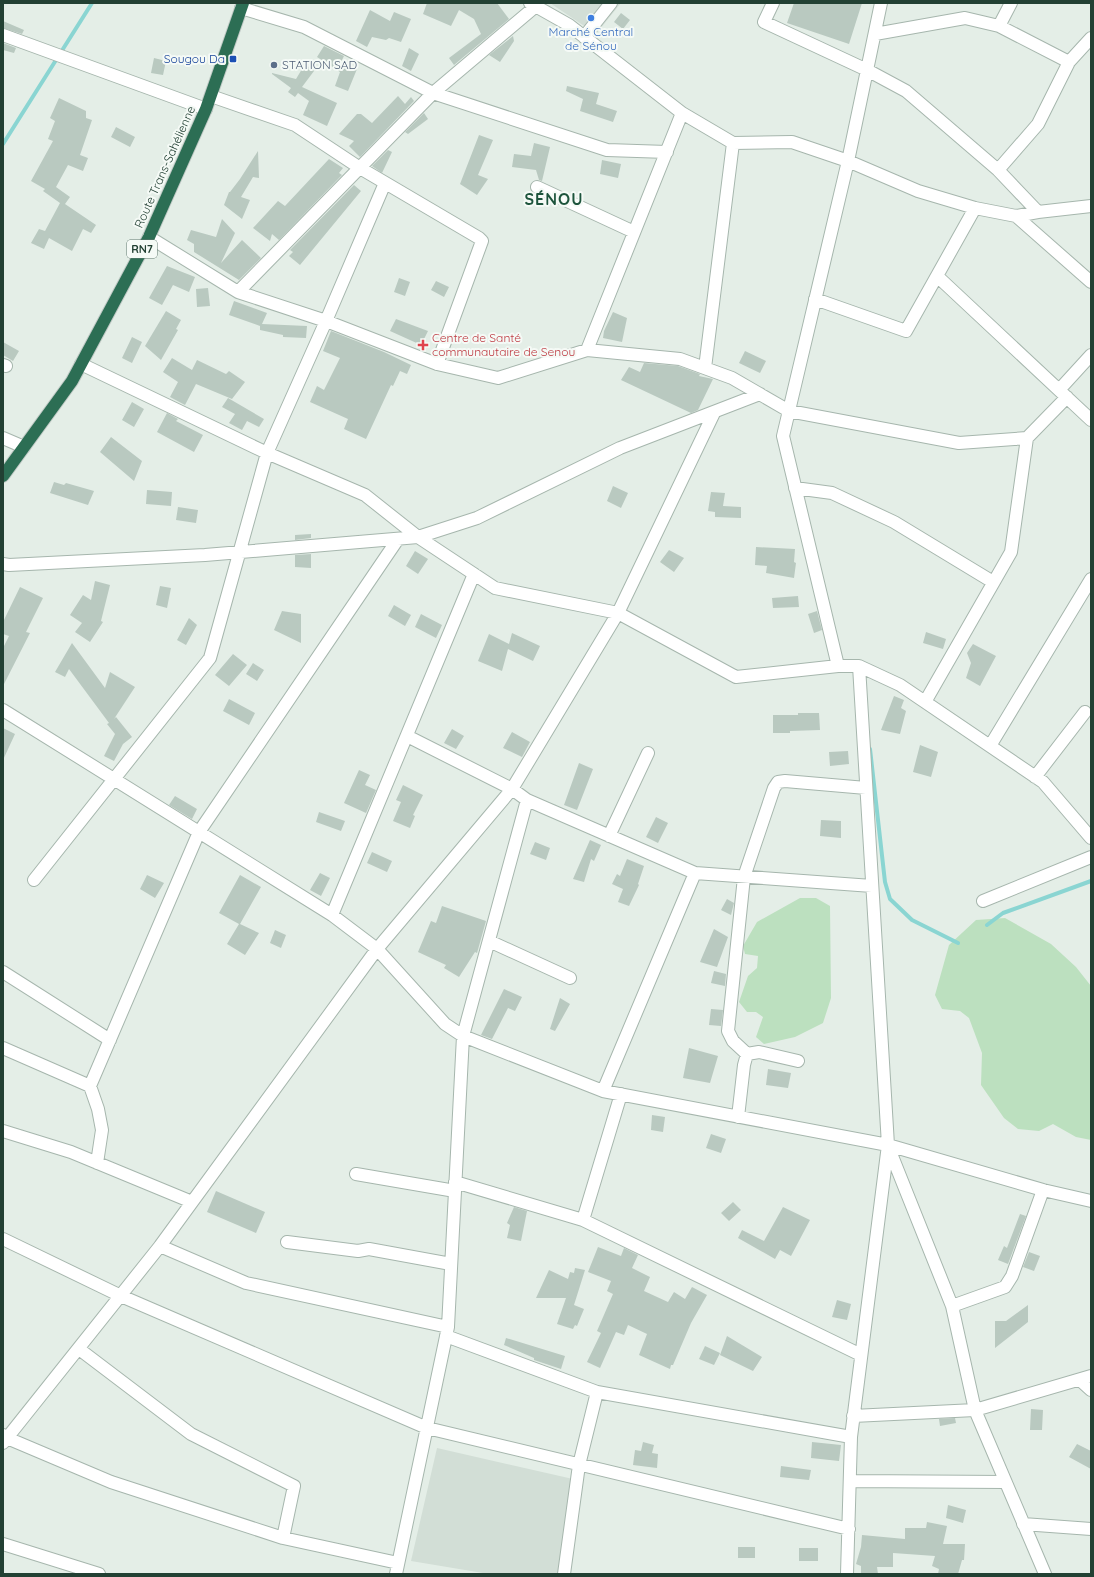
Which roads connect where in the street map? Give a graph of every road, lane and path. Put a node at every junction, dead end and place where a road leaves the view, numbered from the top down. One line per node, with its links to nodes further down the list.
1 (611, 3): 10 (street)
2 (773, 3): 13 (street)
3 (881, 3): 8 (street)
4 (1011, 3): 7 (street)
5 (533, 5): 10 (street); 14 (street)
6 (242, 6): 14 (street); 15 (highway, Route Trans-Sahélienne / RN7)
7 (999, 26): 8 (street); 12 (street)
8 (874, 34): 13 (street)
9 (3, 35): 16 (street)
10 (584, 37): 17 (street)
11 (1091, 38): 12 (street)
12 (1069, 62): 22 (street)
13 (867, 70): 20 (street); 22 (street)
14 (433, 94): 19 (street); 21 (street)
15 (211, 96): 16 (highway, Route Trans-Sahélienne / RN7); 21 (street)
16 (206, 109): 30 (highway, Route Trans-Sahélienne / RN7)
17 (682, 113): 18 (street); 19 (street)
18 (732, 143): 20 (street); 40 (street)
19 (667, 152): 29 (street)
20 (848, 161): 26 (street); 34 (street)
21 (360, 168): 23 (street); 33 (street)
22 (998, 170): 27 (street)
23 (385, 183): 35 (street); 39 (street)
24 (537, 187): 29 (street)
25 (1091, 206): 27 (street)
26 (975, 208): 28 (street); 31 (street)
27 (1038, 212): 28 (street)
28 (1016, 216): 32 (street)
29 (634, 232): 36 (street)
30 (149, 237): 33 (street); 38 (highway, Route Trans-Sahélienne / RN7)
31 (937, 276): 34 (street); 41 (street)
32 (1091, 282)
33 (238, 292): 35 (street)
34 (815, 299): 43 (street)
35 (326, 321): 39 (street); 49 (street)
36 (587, 350): 39 (street); 40 (street)
37 (1091, 355): 41 (street)
38 (81, 364): 48 (highway, Route Trans-Sahélienne / RN7); 49 (street)
39 (437, 364)
40 (705, 368): 42 (street)
41 (1063, 393): 45 (street); 47 (street)
42 (760, 394): 43 (street); 44 (street)
43 (789, 411): 47 (street); 51 (street)
44 (714, 412): 52 (street); 59 (street)
45 (1091, 420)
46 (3, 438): 48 (street)
47 (1027, 438): 58 (street)
48 (24, 448): 50 (highway, Route Trans-Sahélienne / RN7)
49 (267, 453): 52 (street); 54 (street)
50 (3, 476)
51 (795, 488): 58 (street); 60 (street)
52 (418, 537): 53 (street); 56 (street)
53 (398, 539): 54 (street); 73 (street)
54 (240, 552): 55 (street); 69 (street)
55 (3, 564)
56 (474, 574): 59 (street); 65 (street)
57 (1091, 579): 66 (street)
58 (993, 582): 62 (street)
59 (618, 613): 60 (street); 71 (street)
60 (838, 666): 61 (street)
61 (859, 666): 62 (street); 70 (street)
62 (925, 702): 66 (street)
63 (3, 710): 69 (street)
64 (1085, 712): 68 (street)
65 (407, 736): 71 (street); 82 (street)
66 (990, 746): 68 (street)
67 (648, 753): 74 (street)
68 (1035, 777): 75 (street)
69 (114, 780): 73 (street); 79 (street)
70 (866, 788): 78 (street); 80 (street)
71 (512, 789): 72 (street); 84 (street)
72 (527, 800): 74 (street); 83 (street)
73 (199, 832): 82 (street); 88 (street)
74 (609, 836): 77 (street)
75 (1091, 838)
76 (1091, 857): 81 (street)
77 (695, 873): 78 (street); 93 (street)
78 (744, 877): 80 (street); 90 (street)
79 (34, 880)
80 (872, 886): 97 (street)
81 (983, 901)
82 (332, 915): 84 (street)
83 (489, 941): 86 (street); 87 (street)
84 (376, 949): 87 (street); 103 (street)
85 (3, 972): 88 (street)
86 (570, 978)
87 (463, 1036): 93 (street); 100 (street)
88 (110, 1040): 92 (street)
89 (3, 1048): 92 (street)
90 (747, 1054): 91 (street); 95 (street)
91 (798, 1061)
92 (90, 1086): 98 (street)
93 (602, 1091): 94 (street)
94 (621, 1094): 95 (street); 104 (street)
95 (738, 1116): 97 (street)
96 (3, 1131): 98 (street)
97 (888, 1145): 101 (street); 110 (street); 113 (street)
98 (97, 1163): 103 (street)
99 (356, 1174): 100 (street)
100 (455, 1186): 104 (street); 108 (street)
101 (1043, 1190): 102 (street); 110 (street)
102 (1091, 1201)
103 (192, 1202): 107 (street)
104 (583, 1220): 113 (street)
105 (3, 1239): 109 (street)
106 (287, 1242): 108 (street)
107 (160, 1246): 109 (street); 111 (street)
108 (451, 1264): 111 (street)
109 (121, 1296): 112 (street); 119 (street)
110 (952, 1306): 117 (street)
111 (447, 1332): 116 (street); 119 (street)
112 (79, 1349): 121 (street); 128 (street)
113 (861, 1355): 118 (street)
114 (1085, 1378): 115 (street); 117 (street)
115 (1091, 1390)
116 (597, 1392): 120 (street); 122 (street)
117 (975, 1410): 118 (street); 124 (street)
118 (854, 1416): 120 (street)
119 (426, 1428): 122 (street); 130 (street)
120 (851, 1438): 123 (street)
121 (4, 1439): 128 (street)
122 (579, 1465): 126 (street); 132 (street)
123 (850, 1482): 124 (street); 126 (street)
124 (1005, 1482): 125 (street)
125 (1024, 1524): 127 (street); 134 (street)
126 (848, 1529): 133 (street)
127 (1091, 1529)
128 (282, 1538): 130 (street)
129 (3, 1544): 131 (street)
130 (397, 1568)
131 (99, 1574)
132 (564, 1574)
133 (847, 1574)
134 (1045, 1574)

